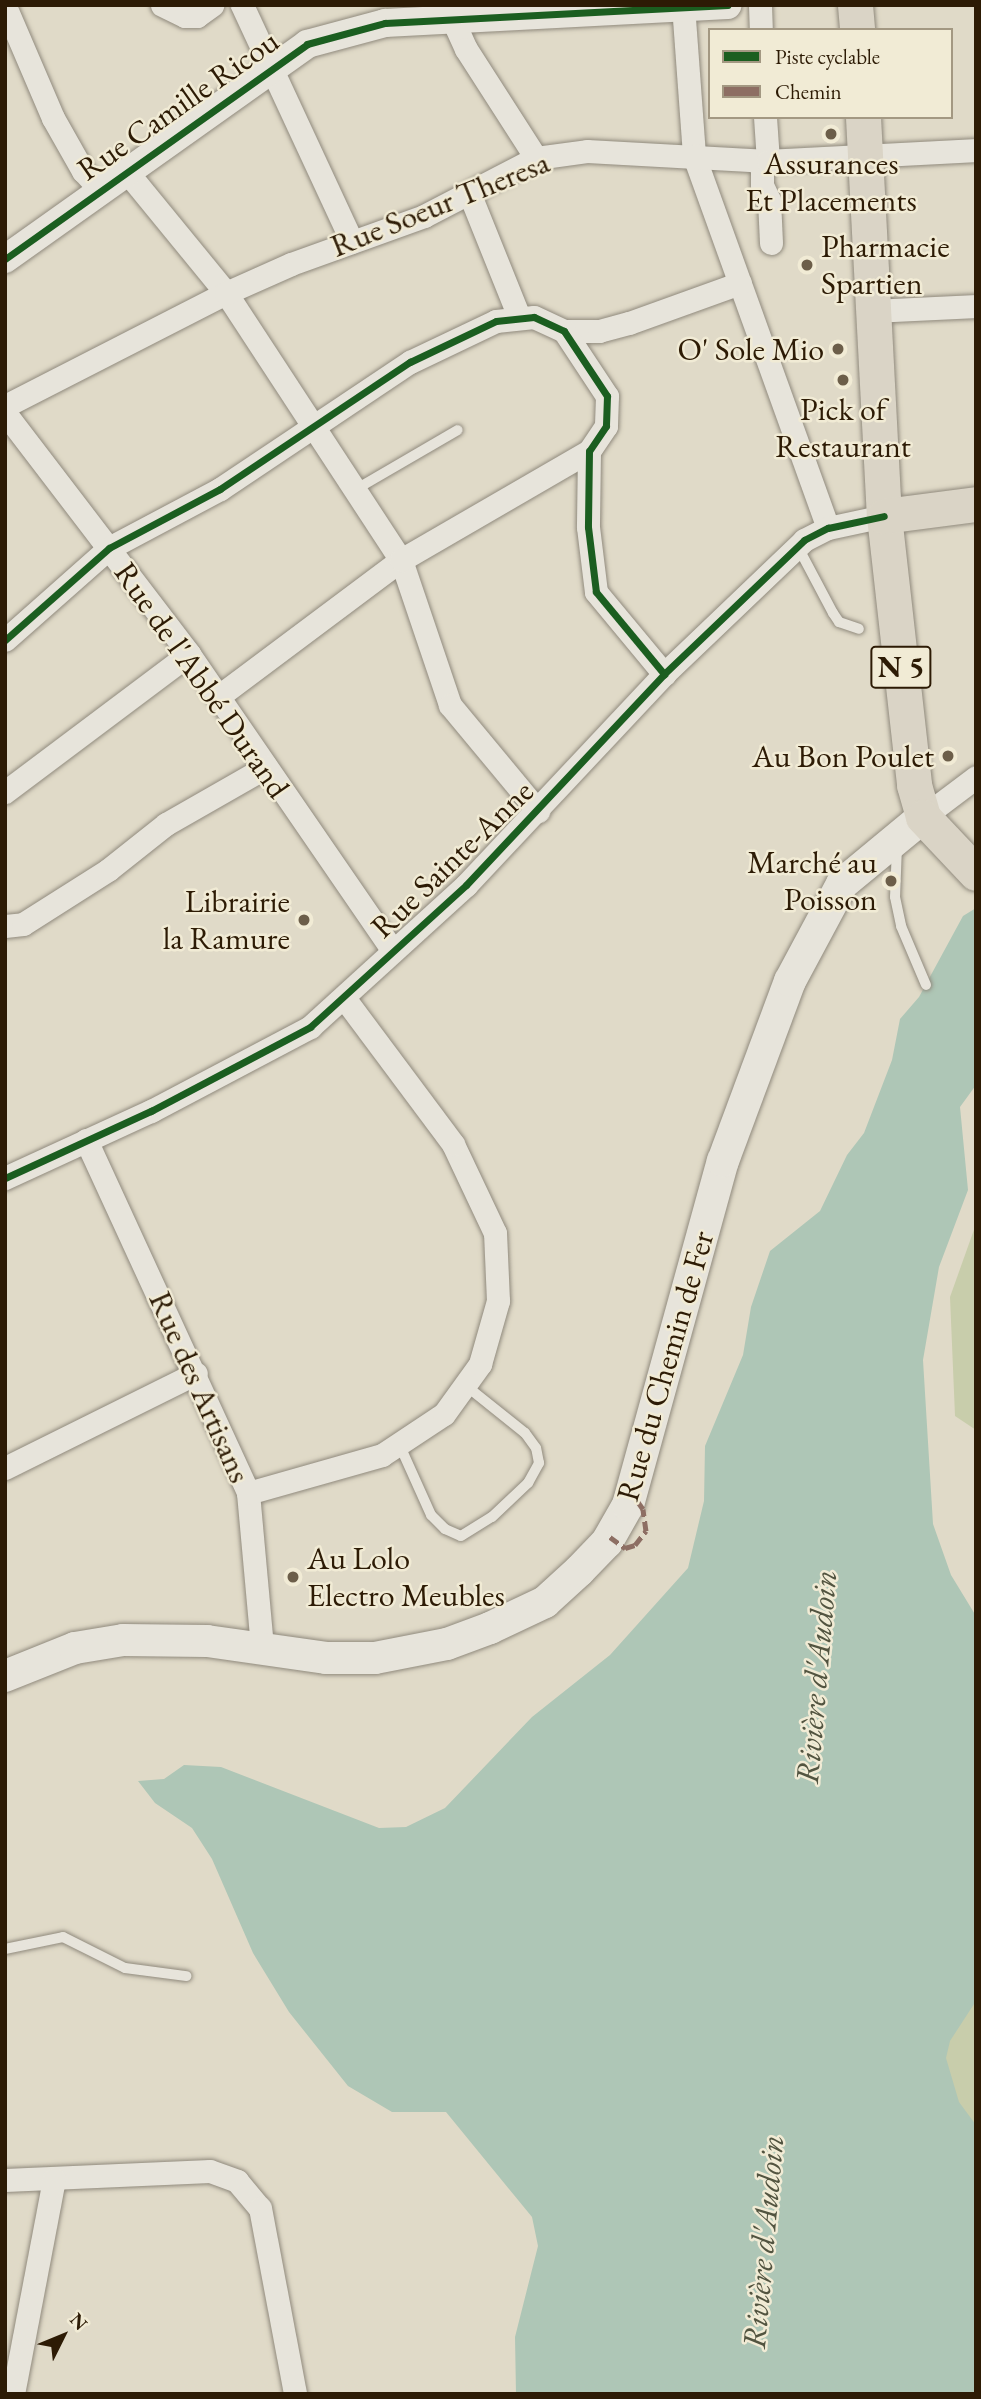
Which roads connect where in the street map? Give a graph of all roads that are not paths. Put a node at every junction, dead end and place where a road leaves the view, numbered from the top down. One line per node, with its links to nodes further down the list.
1 (162, 5): 2 (street)
2 (212, 5)
3 (242, 5): 13 (street)
4 (728, 5): 8 (street, Rue Camille Ricou)
5 (760, 5): 11 (street)
6 (855, 5): 12 (main road)
7 (5, 6): 22 (street)
8 (682, 6): 9 (street, Rue Camille Ricou); 17 (street)
9 (619, 8): 10 (street, Rue Camille Ricou)
10 (449, 12): 13 (street, Rue Camille Ricou); 19 (street)
11 (761, 28)
12 (856, 28)
13 (269, 70): 21 (street, Rue Camille Ricou); 24 (street)
14 (765, 119): 20 (street)
15 (863, 119): 18 (main road, N 5)
16 (976, 150): 18 (street, Rue Soeur Theresa)
17 (694, 156): 19 (street, Rue Soeur Theresa); 20 (street, Rue Soeur Theresa); 27 (street)
18 (867, 157): 20 (street, Rue Soeur Theresa); 30 (main road, N 5)
19 (536, 158): 23 (street, Rue Soeur Theresa)
20 (768, 161): 25 (street)
21 (127, 172): 22 (street, Rue Camille Ricou); 28 (street)
22 (101, 190): 26 (street, Rue Camille Ricou)
23 (470, 195): 24 (street, Rue Soeur Theresa); 31 (street)
24 (352, 242): 28 (street, Rue Soeur Theresa)
25 (771, 243)
26 (5, 259)
27 (740, 283): 33 (street); 43 (street)
28 (226, 293): 35 (street, Rue Soeur Theresa); 37 (street)
29 (976, 306): 30 (street)
30 (873, 311): 42 (main road, N 5)
31 (519, 317): 32 (street); 37 (street)
32 (564, 331): 33 (street); 34 (street)
33 (599, 331): 34 (street)
34 (591, 366): 39 (street)
35 (5, 406)
36 (5, 413): 45 (street, Rue de l'Abbé Durand)
37 (309, 426): 40 (street); 45 (street)
38 (458, 430): 40 (lane)
39 (589, 451): 46 (street); 50 (street)
40 (353, 491): 46 (street)
41 (976, 504): 42 (main road, Rue Sainte-Anne)
42 (884, 516): 43 (street, Rue Sainte-Anne); 56 (main road, N 5)
43 (828, 528): 44 (street, Rue Sainte-Anne)
44 (798, 547): 47 (lane); 50 (street, Rue Sainte-Anne)
45 (109, 548): 48 (street); 49 (street, Rue de l'Abbé Durand)
46 (401, 560): 51 (street); 55 (street)
47 (859, 629)
48 (5, 640)
49 (189, 654): 51 (street, Rue de l'Abbé Durand); 54 (street)
50 (664, 674): 55 (street, Rue Sainte-Anne)
51 (219, 696): 52 (street, Rue de l'Abbé Durand)
52 (266, 767): 58 (street); 59 (street, Rue de l'Abbé Durand)
53 (976, 777): 56 (street)
54 (5, 792)
55 (538, 811): 59 (street, Rue Sainte-Anne)
56 (910, 827): 57 (main road, N 5); 60 (lane); 69 (main road, Rue du Chemin de Fer)
57 (976, 873)
58 (5, 926)
59 (393, 951): 61 (street, Rue Sainte-Anne)
60 (926, 985)
61 (344, 998): 62 (street, Rue Sainte-Anne); 65 (street)
62 (86, 1140): 63 (street, Rue Sainte-Anne); 64 (street, Rue des Artisans)
63 (5, 1178)
64 (196, 1373): 67 (street); 68 (street, Rue des Artisans)
65 (465, 1385): 66 (street); 66 (lane)
66 (400, 1446): 68 (street)
67 (5, 1468)
68 (248, 1493): 69 (street, Rue des Artisans)
69 (262, 1648): 70 (main road, Rue du Chemin de Fer)
70 (5, 1676)
71 (5, 1950): 72 (lane)
72 (186, 1976)
73 (54, 2179): 74 (street); 75 (street); 76 (street)
74 (5, 2180)
75 (13, 2394)
76 (295, 2394)

